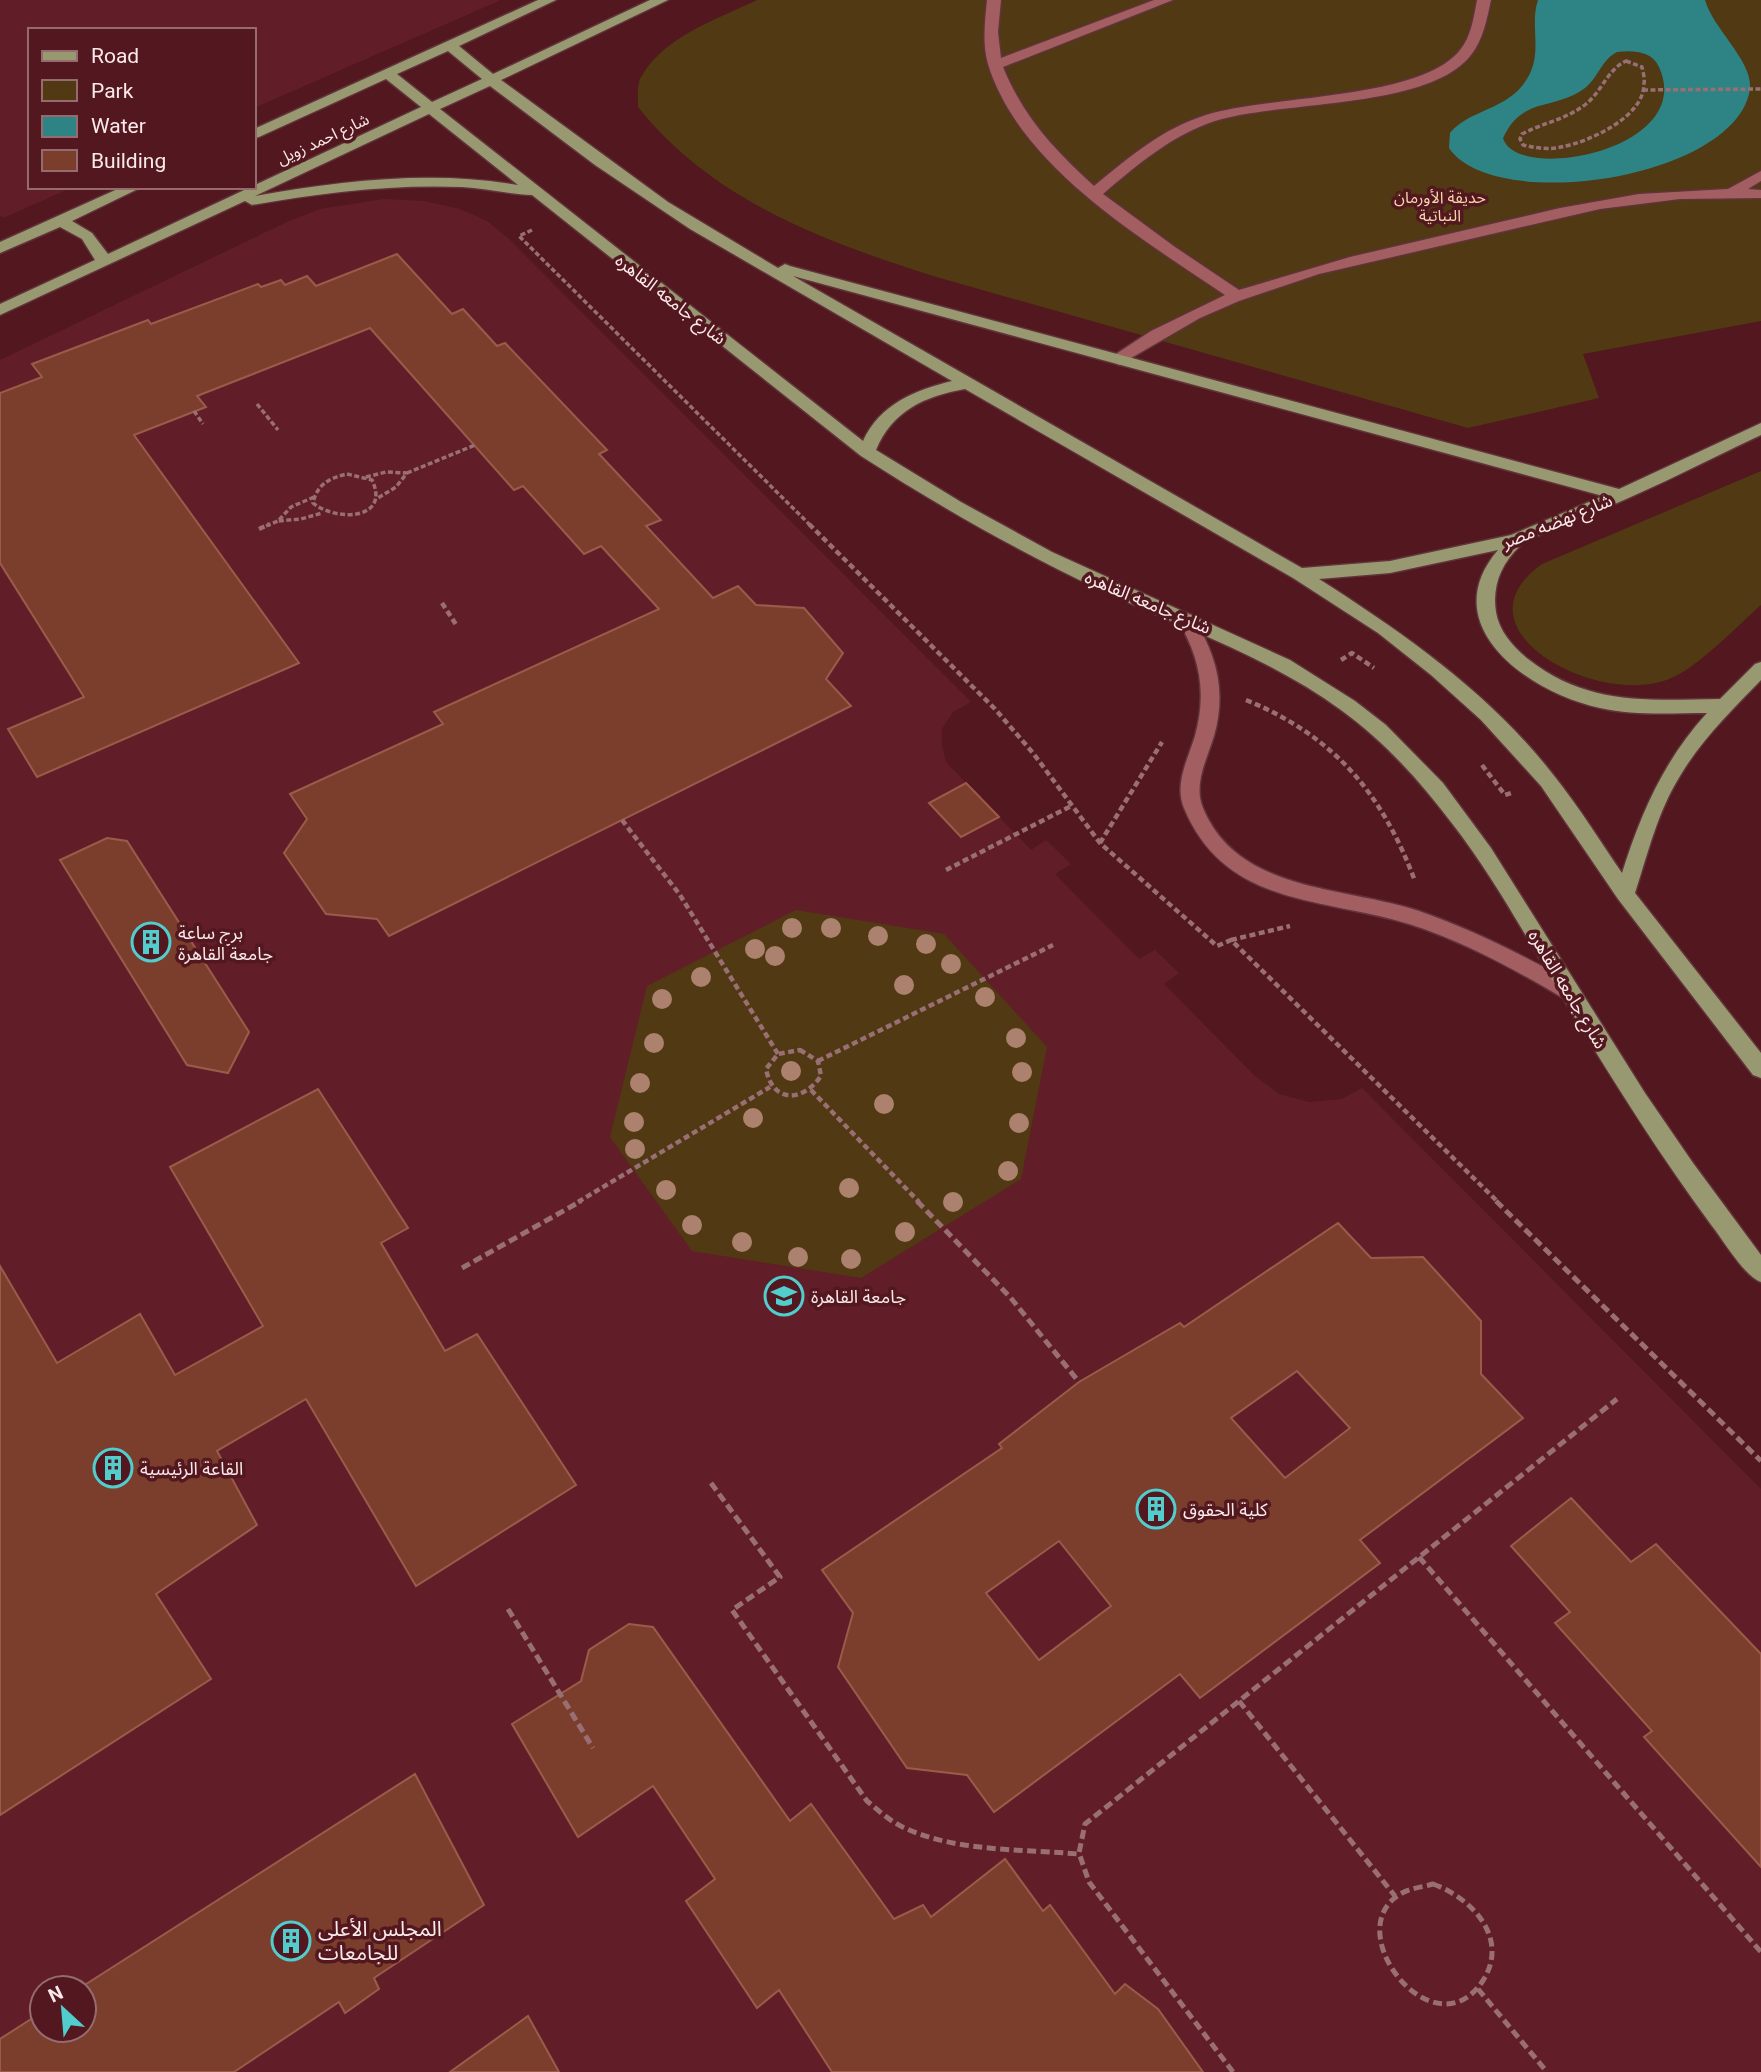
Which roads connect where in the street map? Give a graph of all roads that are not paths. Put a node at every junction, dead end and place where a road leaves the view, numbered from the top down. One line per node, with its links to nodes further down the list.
1 (550, 0): 6 (main road, شارع احمد زويل)
2 (662, 0): 9 (main road, شارع احمد زويل)
3 (994, 0): 7 (street)
4 (1166, 0): 7 (street)
5 (1485, 0): 14 (street)
6 (449, 45): 8 (main road, شارع احمد زويل); 9 (main road)
7 (995, 65): 14 (street)
8 (386, 73): 10 (main road, شارع جامعه القاهره); 11 (main road, شارع احمد زويل)
9 (489, 79): 10 (main road, شارع احمد زويل); 21 (main road)
10 (430, 108): 16 (main road, شارع جامعه القاهره); 18 (main road, شارع احمد زويل)
11 (256, 133)
12 (1761, 175): 15 (street)
13 (131, 189): 19 (main road)
14 (1095, 192): 23 (street)
15 (1733, 192): 17 (street); 23 (street)
16 (536, 193): 18 (main road); 28 (main road, شارع جامعه القاهره)
17 (1761, 194)
18 (223, 207): 22 (main road, شارع احمد زويل)
19 (59, 221): 20 (main road); 22 (main road)
20 (0, 248)
21 (755, 261): 25 (main road); 26 (main road)
22 (103, 262): 24 (main road, شارع احمد زويل)
23 (1236, 295): 25 (street)
24 (0, 310)
25 (1119, 360): 29 (main road)
26 (967, 383): 28 (main road); 31 (main road)
27 (1761, 428): 29 (main road, شارع نهضه مصر)
28 (867, 452): 32 (main road, شارع جامعه القاهره)
29 (1621, 495): 30 (main road, شارع نهضه مصر)
30 (1516, 540): 31 (main road, شارع نهضه مصر); 34 (main road)
31 (1299, 574): 35 (main road)
32 (1186, 619): 36 (main road, شارع جامعه القاهره); 36 (street)
33 (1758, 676): 34 (main road)
34 (1723, 706): 35 (main road)
35 (1625, 894): 37 (main road)
36 (1570, 992): 38 (main road, شارع جامعه القاهره)
37 (1761, 1069)
38 (1761, 1272)

